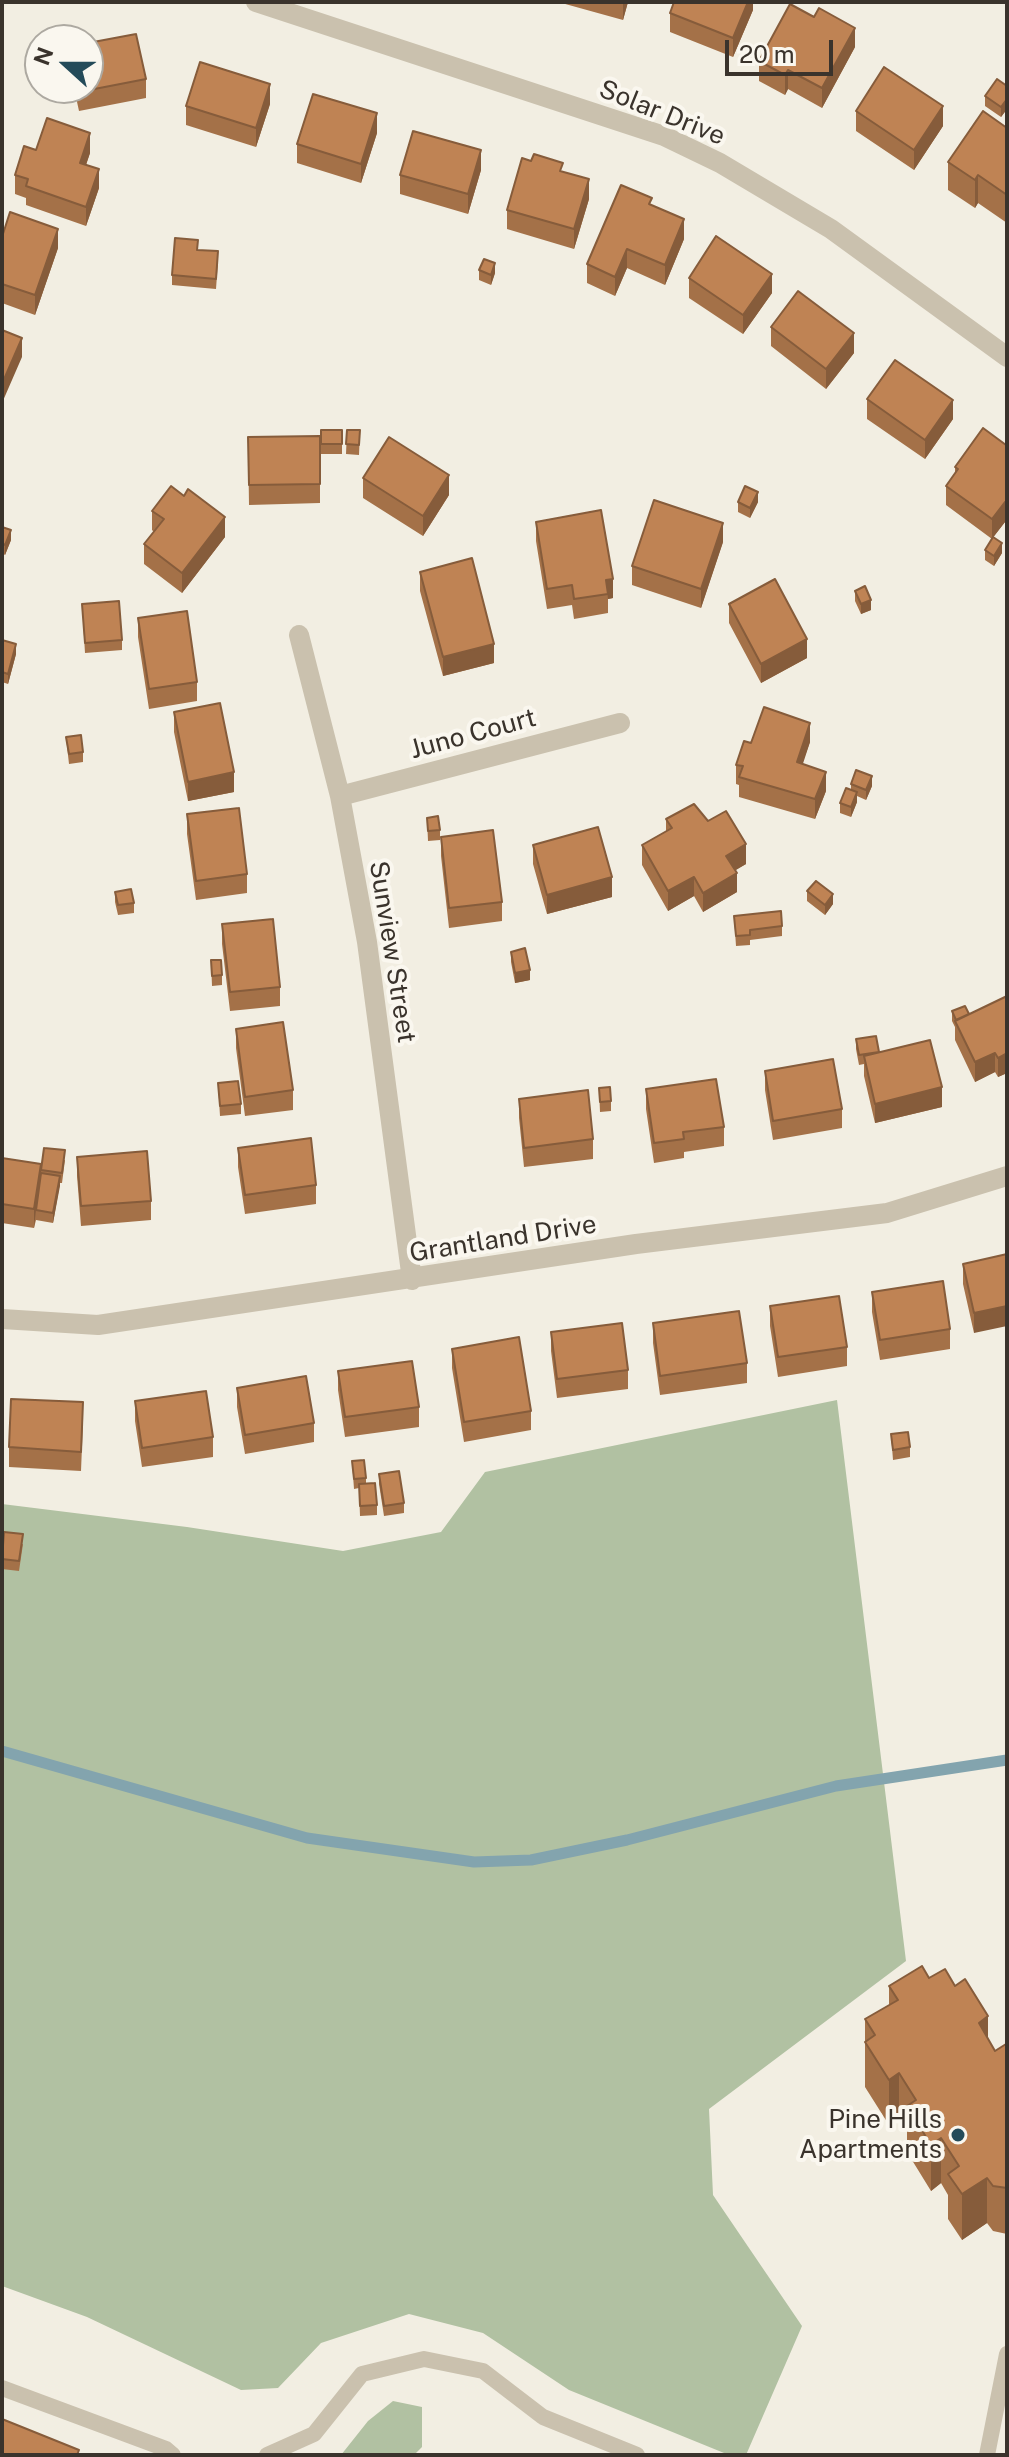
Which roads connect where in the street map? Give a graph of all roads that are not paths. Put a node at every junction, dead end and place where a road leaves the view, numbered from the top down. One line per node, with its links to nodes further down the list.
1 (256, 2): 2 (street, Solar Drive)
2 (1007, 357)
3 (299, 635): 5 (street, Sunview Street)
4 (620, 723): 5 (street, Juno Court)
5 (340, 796): 7 (street, Sunview Street)
6 (1007, 1176): 7 (street, Grantland Drive)
7 (412, 1280): 8 (street, Grantland Drive)
8 (2, 1319)
9 (1007, 2354): 14 (lane)
10 (2, 2388): 11 (lane)
11 (173, 2455)
12 (267, 2455): 13 (lane)
13 (637, 2455)
14 (987, 2455)

